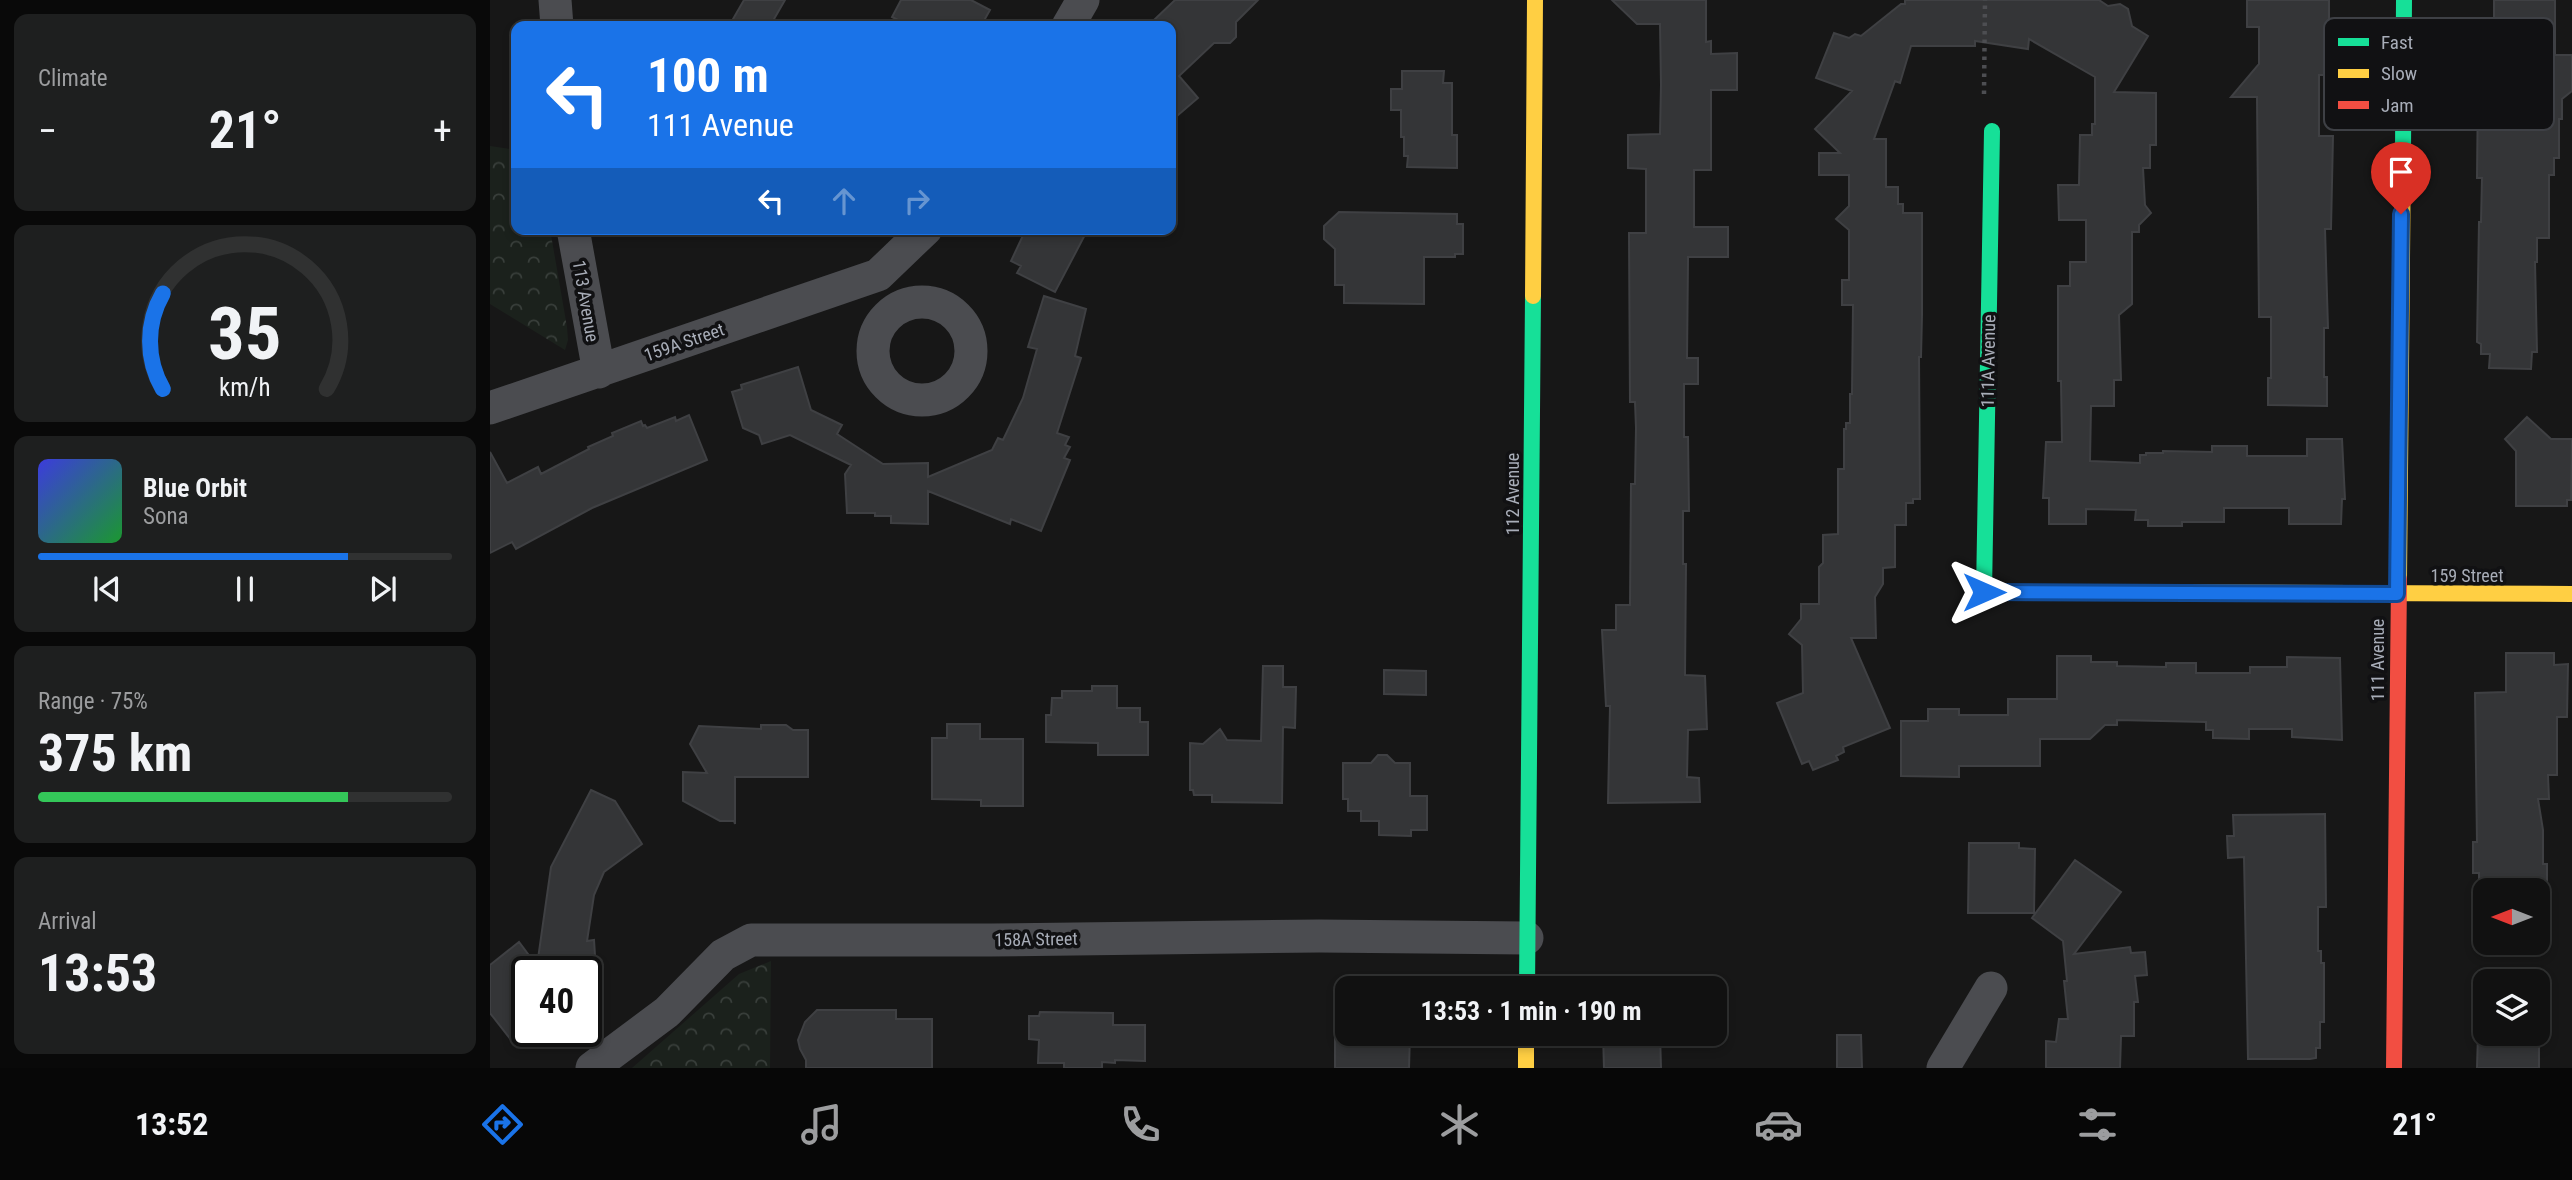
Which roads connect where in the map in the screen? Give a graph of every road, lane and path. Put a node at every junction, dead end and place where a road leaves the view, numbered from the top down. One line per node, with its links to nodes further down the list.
1 (555, 0): 7 (street)
2 (1083, 0): 8 (street)
3 (1535, 0): 21 (street, 112 Avenue)
4 (1984, 0): 9 (path)
5 (2404, 0): 6 (street, 111 Avenue)
6 (2404, 18)
7 (557, 21)
8 (1071, 21)
9 (1984, 94)
10 (2402, 130): 19 (street, 111 Avenue)
11 (1992, 131): 18 (street, 111A Avenue)
12 (574, 235): 16 (street, 113 Avenue)
13 (920, 235): 14 (street, 159A Street)
14 (878, 275): 15 (street); 16 (street, 159A Street)
15 (892, 311)
16 (599, 372): 17 (street, 159A Street)
17 (490, 408)
18 (1984, 592): 19 (street, 159 Street)
19 (2397, 594): 20 (street, 159 Street); 28 (street, 111 Avenue)
20 (2572, 594)
21 (1527, 938): 22 (street, 112 Avenue); 25 (street, 158A Street)
22 (1527, 976)
23 (1991, 988): 27 (street)
24 (1526, 1046): 26 (street)
25 (592, 1068)
26 (1526, 1068)
27 (1942, 1068)
28 (2394, 1068)

